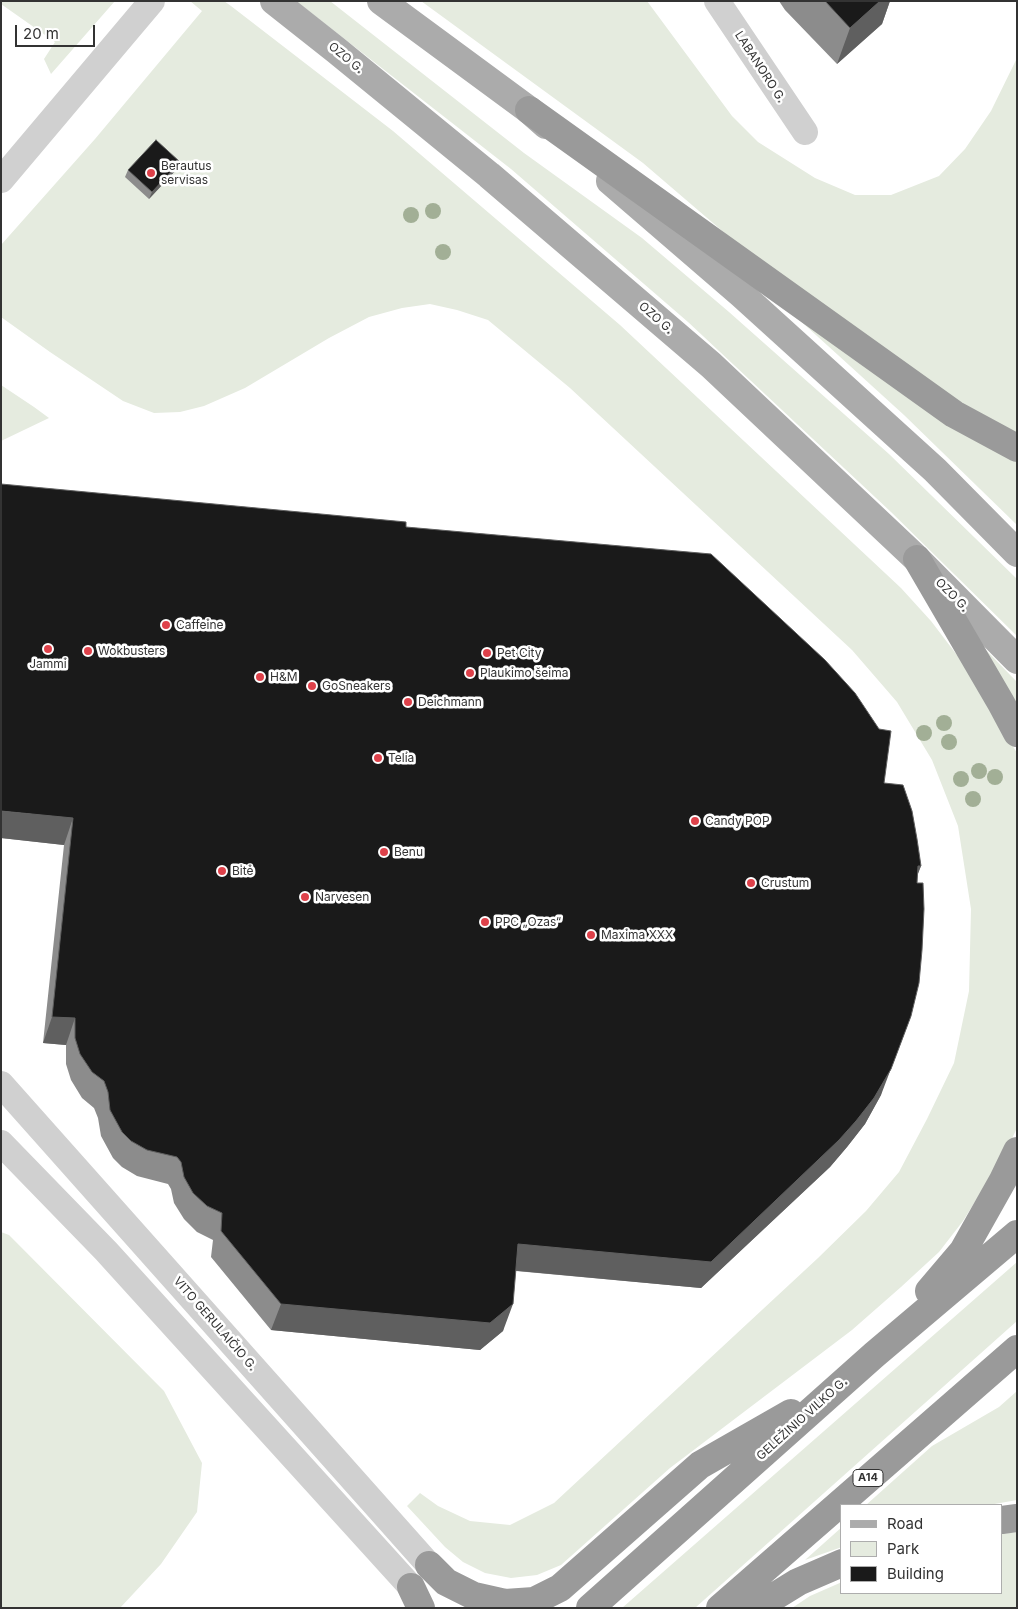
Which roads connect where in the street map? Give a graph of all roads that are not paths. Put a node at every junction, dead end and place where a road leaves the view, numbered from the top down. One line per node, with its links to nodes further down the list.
1 (152, 1): 7 (street)
2 (274, 1): 10 (main road, OZO G.)
3 (382, 1): 5 (main road)
4 (717, 1): 6 (street, LABANORO G.)
5 (529, 110): 8 (highway); 9 (main road)
6 (805, 132)
7 (1, 180)
8 (1017, 448)
9 (1017, 553)
10 (917, 559): 11 (main road, OZO G.); 12 (highway)
11 (1017, 660)
12 (1017, 733)
13 (1, 1084): 23 (street, VITO GERULAIČIO G.)
14 (1, 1143): 24 (street)
15 (1017, 1151): 18 (highway)
16 (1017, 1234): 18 (highway, GELEŽINIO VILKO G.)
17 (1017, 1349): 26 (highway, A14)
18 (874, 1355): 19 (highway, GELEŽINIO VILKO G.)
19 (840, 1385): 23 (highway); 25 (highway, GELEŽINIO VILKO G.)
20 (1017, 1518): 21 (highway)
21 (1003, 1520)
22 (840, 1564): 27 (highway)
23 (429, 1565)
24 (416, 1597)
25 (590, 1608)
26 (720, 1608)
27 (756, 1608)

